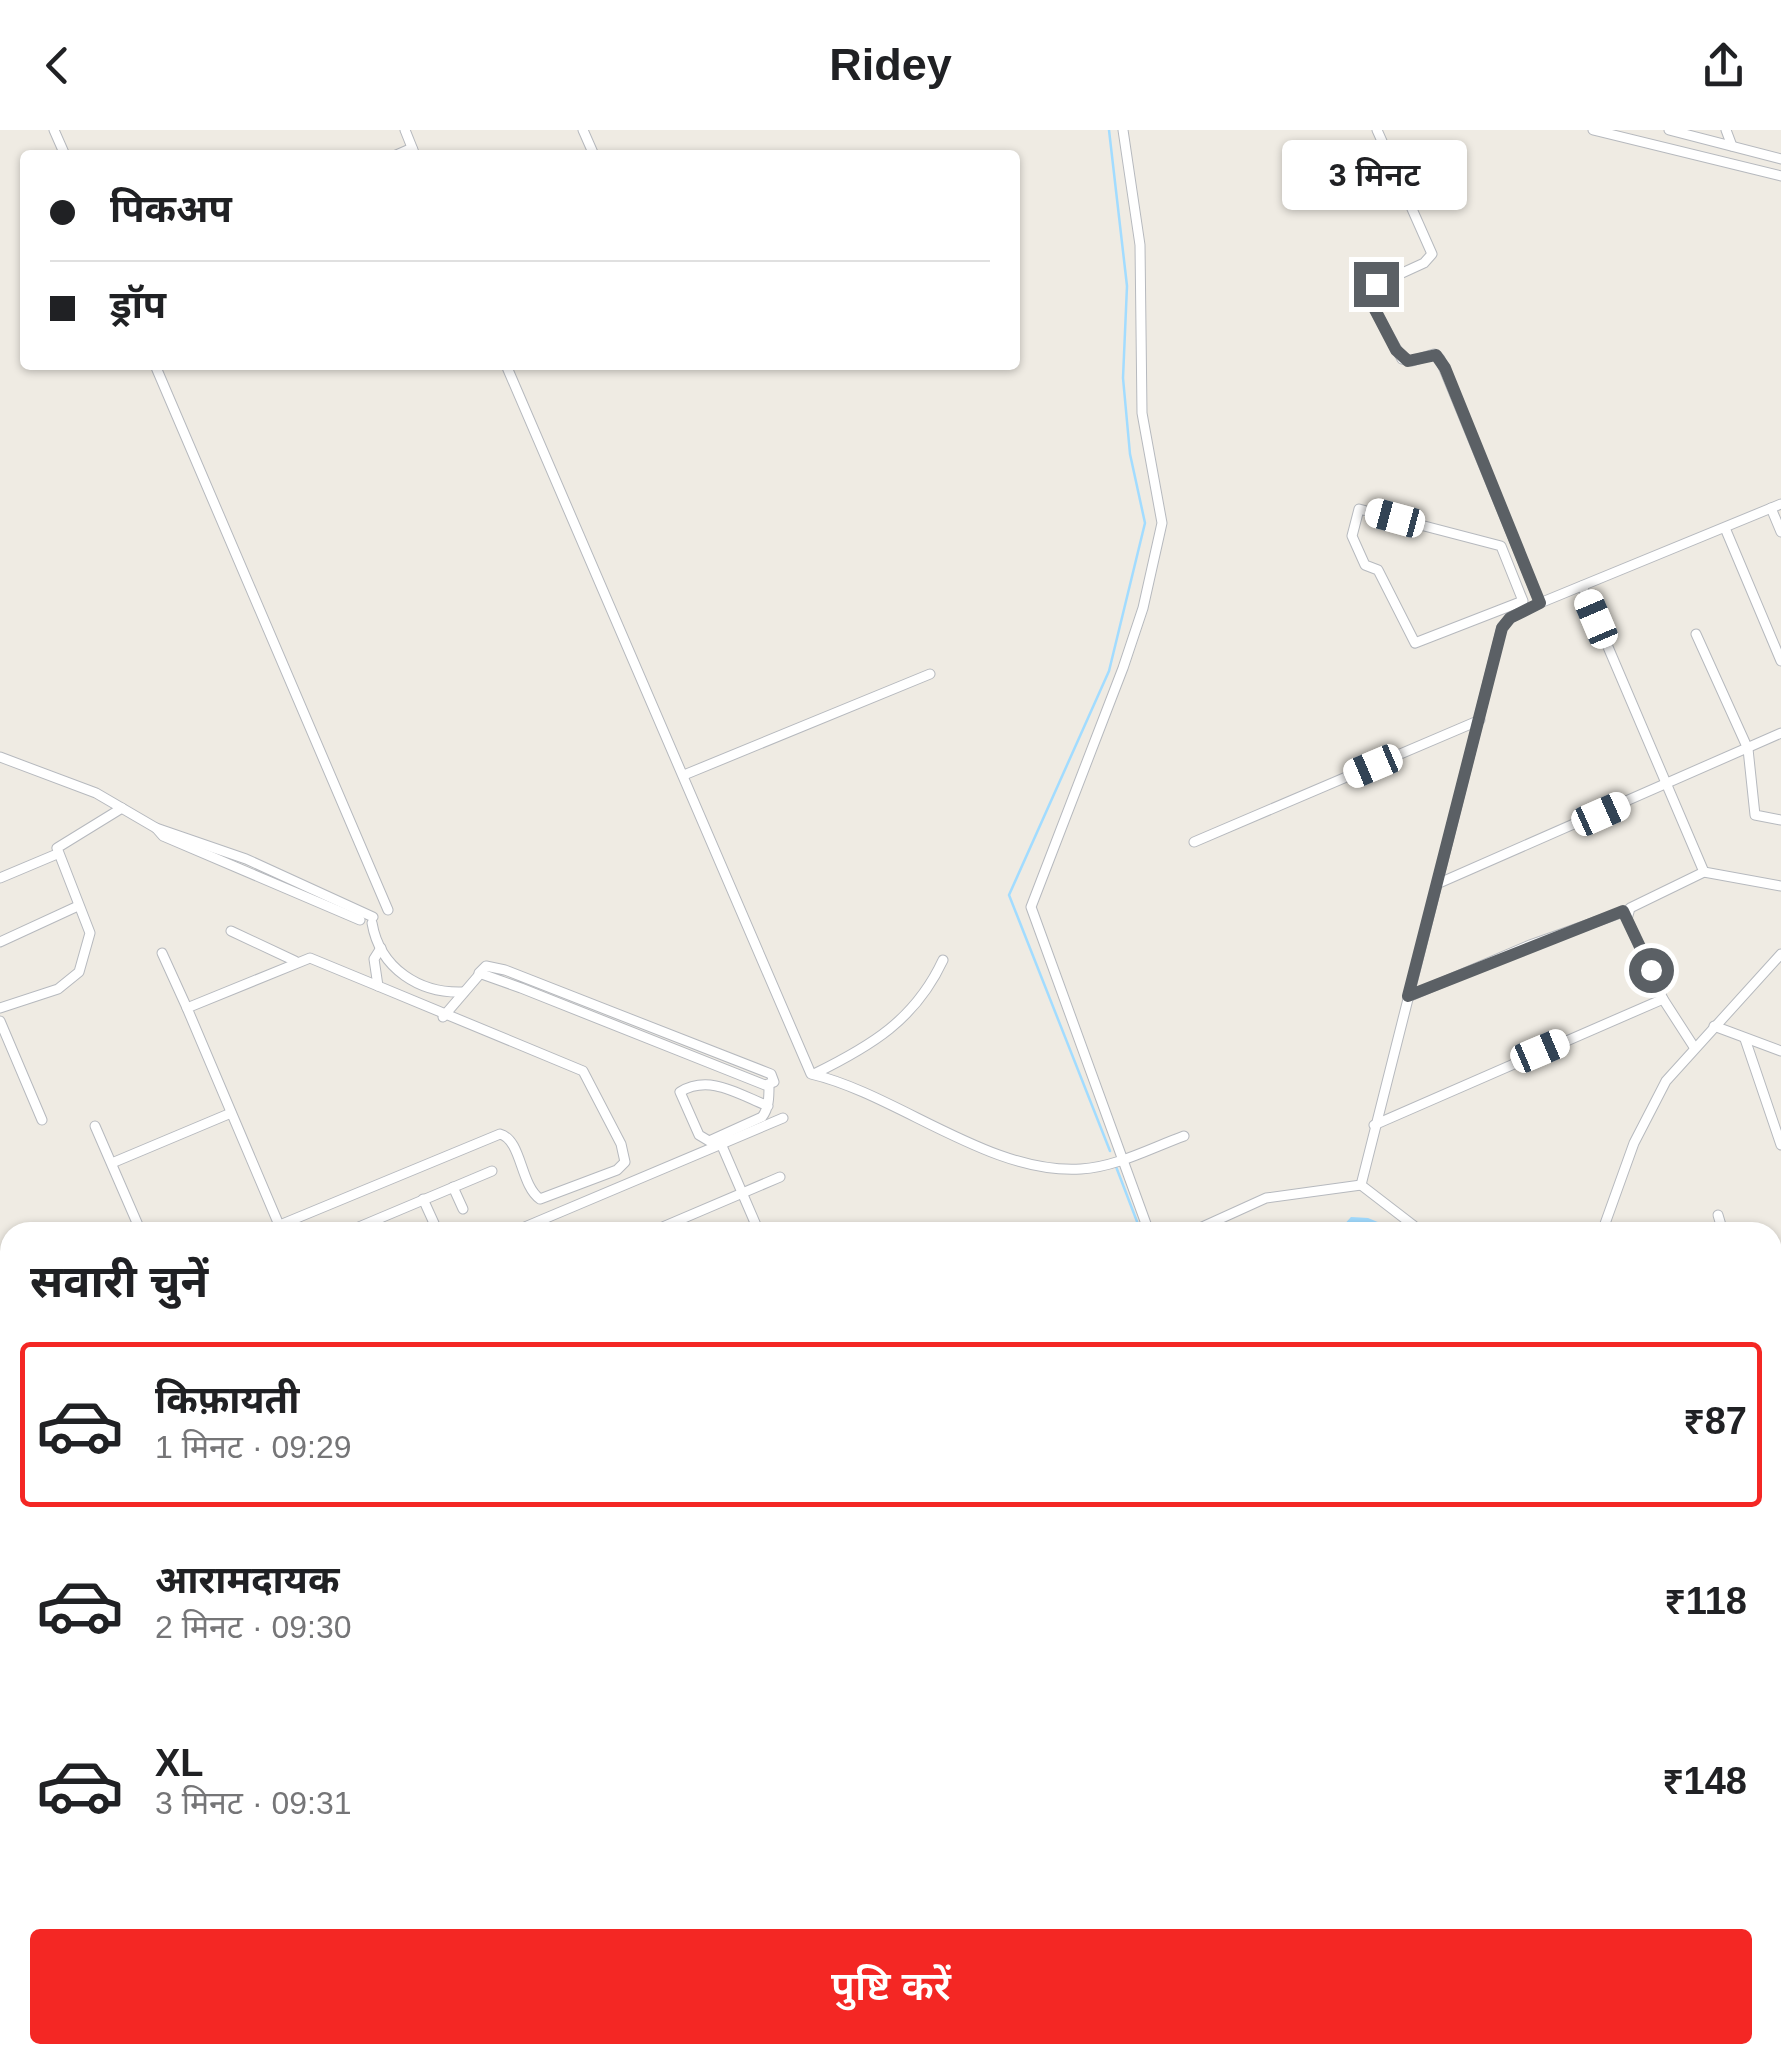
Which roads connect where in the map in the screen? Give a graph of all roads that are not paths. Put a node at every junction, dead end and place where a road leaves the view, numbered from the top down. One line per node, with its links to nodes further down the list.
1 (1123, 130): 68 (street)
2 (1377, 130): 15 (street)
3 (1593, 130): 8 (street)
4 (1669, 130): 6 (street)
5 (1726, 130): 6 (street)
6 (1732, 146): 7 (street)
7 (1781, 159)
8 (1781, 176)
9 (156, 370): 36 (street)
10 (508, 370): 24 (street)
11 (1776, 506): 12 (street); 13 (street)
12 (1725, 528): 14 (street); 18 (street)
13 (1781, 532)
14 (1582, 586): 15 (street); 25 (street)
15 (1540, 603): 16 (street)
16 (1508, 613): 16 (street); 20 (street)
17 (1696, 634): 22 (street)
18 (1781, 661)
19 (930, 674): 24 (street)
20 (1480, 720): 28 (street); 32 (street)
21 (1781, 733): 22 (street)
22 (1748, 749): 25 (street); 27 (street)
23 (0, 757): 26 (street)
24 (684, 776): 58 (street)
25 (1666, 785): 30 (street); 32 (street)
26 (122, 808): 29 (street); 34 (street)
27 (1781, 820)
28 (1194, 842)
29 (57, 854): 31 (street); 35 (street)
30 (1704, 872): 33 (street); 37 (street)
31 (0, 878)
32 (1437, 884): 48 (street)
33 (1781, 886)
34 (334, 903): 38 (street); 41 (street)
35 (78, 906): 40 (street); 50 (street)
36 (388, 910)
37 (1626, 911): 48 (street); 49 (street)
38 (360, 920)
39 (232, 931): 44 (street)
40 (0, 942)
41 (382, 948): 46 (street); 47 (street)
42 (162, 953): 51 (street)
43 (1779, 958): 54 (street)
44 (295, 960): 46 (street); 51 (street)
45 (943, 960): 58 (street)
46 (378, 986): 52 (street)
47 (464, 992): 52 (street); 59 (street)
48 (1408, 996): 63 (street)
49 (1663, 999): 56 (street); 63 (street)
50 (0, 1008)
51 (188, 1008): 60 (street)
52 (443, 1017): 80 (street)
53 (0, 1020): 62 (street)
54 (1714, 1026): 55 (street); 56 (street)
55 (1746, 1039): 57 (street); 66 (street)
56 (1694, 1047): 89 (street)
57 (1781, 1052)
58 (814, 1074): 68 (street)
59 (768, 1106): 59 (street)
60 (231, 1113): 69 (street); 79 (street)
61 (783, 1118): 67 (street)
62 (42, 1120)
63 (1374, 1125): 72 (street)
64 (95, 1126): 69 (street)
65 (1184, 1136): 68 (street)
66 (1781, 1145)
67 (722, 1146): 74 (street); 83 (street)
68 (1122, 1159): 86 (street)
69 (112, 1162): 78 (street)
70 (492, 1172): 73 (street)
71 (780, 1177): 74 (street)
72 (1361, 1185): 87 (street); 88 (street)
73 (453, 1187): 75 (street); 76 (street)
74 (742, 1194): 84 (street); 85 (street)
75 (423, 1199): 81 (street); 82 (street)
76 (463, 1209)
77 (1718, 1215): 90 (street)
78 (137, 1222)
79 (278, 1222)
80 (297, 1222)
81 (380, 1222)
82 (433, 1222)
83 (537, 1222)
84 (675, 1222)
85 (755, 1222)
86 (1145, 1222)
87 (1213, 1222)
88 (1409, 1222)
89 (1606, 1222)
90 (1720, 1222)

